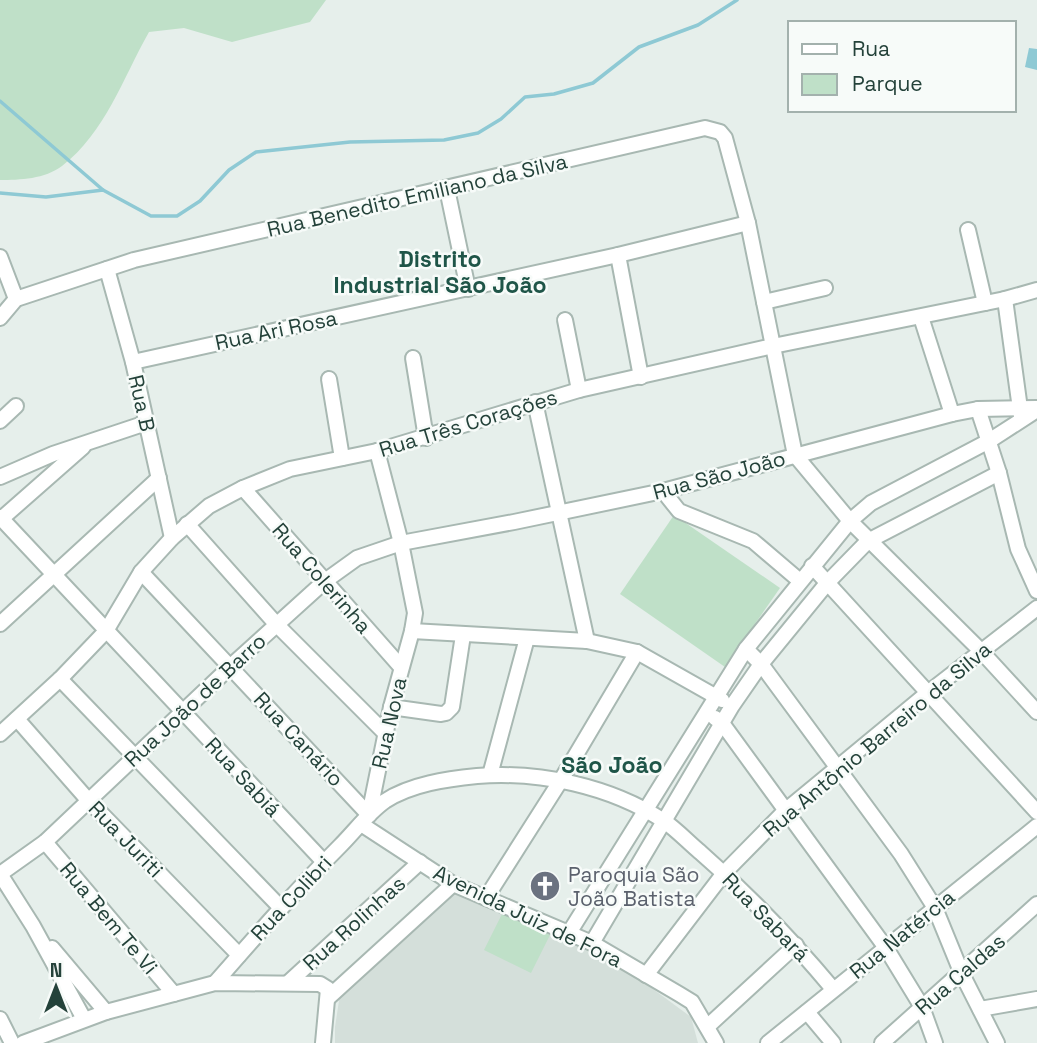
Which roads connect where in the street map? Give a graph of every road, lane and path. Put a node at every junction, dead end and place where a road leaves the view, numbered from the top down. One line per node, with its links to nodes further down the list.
1 (447, 189): 2 (street, Rua Benedito Emiliano da Silva); 6 (street, Rua Benedito Emiliano da Silva); 8 (street)
2 (748, 223): 4 (street, Rua Ari Rosa); 12 (street)
3 (968, 230): 13 (street)
4 (618, 255): 8 (street, Rua Ari Rosa); 20 (street)
5 (0, 257): 10 (street)
6 (107, 269): 10 (street, Rua Benedito Emiliano da Silva); 19 (street, Rua B)
7 (825, 288): 12 (street)
8 (468, 289): 19 (street, Rua Ari Rosa)
9 (1037, 290): 11 (street, Rua Três Corações)
10 (16, 299): 15 (street)
11 (1005, 299): 13 (street, Rua Três Corações); 28 (street)
12 (764, 302): 17 (street)
13 (985, 303): 14 (street, Rua Três Corações)
14 (921, 317): 17 (street, Rua Três Corações); 27 (street)
15 (0, 318)
16 (565, 320): 22 (street)
17 (773, 346): 20 (street, Rua Três Corações); 35 (street)
18 (413, 358): 31 (street)
19 (133, 362): 30 (street, Rua B)
20 (641, 377): 22 (street, Rua Três Corações)
21 (329, 379): 36 (street)
22 (579, 390): 23 (street, Rua Três Corações)
23 (534, 402): 31 (street, Rua Três Corações); 42 (street)
24 (16, 406): 29 (street)
25 (978, 409): 27 (street, Rua São João); 28 (street, Rua São João); 32 (street)
26 (1037, 409): 28 (street, Rua São João)
27 (952, 414): 35 (street, Rua São João)
28 (1021, 414): 32 (street)
29 (0, 421)
30 (146, 423): 33 (street); 39 (street, Rua B)
31 (426, 438): 34 (street, Rua Três Corações)
32 (989, 441): 37 (street); 44 (street)
33 (87, 443): 38 (street); 43 (street)
34 (377, 451): 36 (street, Rua Três Corações); 48 (street, Rua Nova)
35 (795, 455): 41 (street, Rua São João); 44 (street)
36 (342, 457): 40 (street, Rua Três Corações)
37 (999, 473): 47 (street); 55 (street)
38 (0, 477)
39 (159, 478): 46 (street, Rua B); 51 (street)
40 (243, 488): 45 (street, Rua Três Corações); 52 (street, Rua Colerinha)
41 (663, 491): 42 (street, Rua São João); 53 (street)
42 (557, 513): 48 (street, Rua São João); 63 (street)
43 (0, 519): 51 (street, Rua Sabiá)
44 (850, 521): 47 (street); 49 (street)
45 (187, 524): 46 (street, Rua Três Corações); 58 (street)
46 (172, 538): 50 (street, Rua Três Corações)
47 (868, 541): 54 (street); 65 (street)
48 (401, 543): 52 (street, Rua João de Barro); 60 (street, Rua Nova)
49 (812, 566): 53 (street); 54 (street)
50 (141, 572): 59 (street, Rua Três Corações); 68 (street, Rua Canário)
51 (53, 575): 57 (street); 59 (street, Rua Sabiá)
52 (325, 581): 58 (street, Rua João de Barro); 69 (street, Rua Colerinha)
53 (800, 581): 64 (street)
54 (828, 582): 67 (street); 71 (street)
55 (1037, 591)
56 (1037, 608): 65 (street, Rua Antônio Barreiro da Silva)
57 (0, 624)
58 (277, 625): 68 (street, Rua João de Barro); 81 (street)
59 (106, 631): 70 (street, Rua Três Corações); 75 (street, Rua Sabiá)
60 (412, 631): 61 (street); 69 (street, Rua Nova)
61 (463, 635): 62 (street); 74 (street)
62 (527, 638): 63 (street); 84 (street)
63 (587, 641): 66 (street)
64 (746, 649): 67 (street); 72 (street)
65 (981, 651): 71 (street, Rua Antônio Barreiro da Silva); 76 (street)
66 (637, 652): 72 (street); 85 (street)
67 (761, 664): 73 (street); 83 (street)
68 (231, 666): 75 (street, Rua João de Barro); 90 (street, Rua Canário)
69 (401, 667): 74 (street, Rua Nova)
70 (60, 680): 78 (street, Rua Três Corações); 82 (street)
71 (929, 692): 83 (street, Rua Antônio Barreiro da Silva); 89 (street)
72 (716, 697): 73 (street); 77 (street)
73 (732, 706): 79 (street)
74 (391, 707): 81 (street, Rua Nova)
75 (181, 712): 82 (street, Rua João de Barro); 94 (street, Rua Sabiá)
76 (1037, 712)
77 (707, 713): 79 (street); 87 (street)
78 (17, 719): 80 (street, Rua Três Corações); 86 (street, Rua Juriti)
79 (722, 723): 88 (street); 91 (street)
80 (0, 734)
81 (386, 734): 90 (street, Rua Nova)
82 (135, 757): 86 (street, Rua João de Barro); 101 (street)
83 (838, 767): 88 (street, Rua Antônio Barreiro da Silva); 102 (street)
84 (490, 775): 85 (street, Rua Sabará); 90 (street, Rua Colibri)
85 (561, 780): 87 (street, Rua Sabará); 99 (street)
86 (88, 800): 93 (street, Rua João de Barro); 108 (street, Rua Juriti)
87 (646, 811): 91 (street, Rua Sabará); 104 (street)
88 (785, 811): 96 (street, Rua Antônio Barreiro da Silva); 107 (street)
89 (1037, 812)
90 (365, 820): 94 (street, Rua Colibri); 95 (street, Avenida Juiz de Fora)
91 (665, 822): 96 (street, Rua Sabará); 105 (street)
92 (1037, 826): 102 (street, Rua Natércia)
93 (45, 842): 97 (street, Rua João de Barro); 114 (street, Rua Bem Te Vi)
94 (324, 862): 101 (street, Rua Colibri)
95 (420, 862): 98 (street, Avenida Juiz de Fora); 112 (street, Rua Rolinhas)
96 (724, 873): 106 (street, Rua Sabará); 110 (street, Rua Antônio Barreiro da Silva)
97 (0, 874): 103 (street)
98 (453, 884): 99 (street, Avenida Juiz de Fora); 115 (street)
99 (486, 898): 104 (street, Avenida Juiz de Fora)
100 (1037, 904): 109 (street, Rua Caldas)
101 (281, 908): 108 (street, Rua Colibri)
102 (934, 908): 107 (street, Rua Natércia); 109 (street)
103 (33, 926): 119 (street); 122 (street)
104 (569, 933): 105 (street, Avenida Juiz de Fora)
105 (592, 943): 110 (street, Avenida Juiz de Fora)
106 (796, 944): 113 (street, Rua Sabará); 123 (street)
107 (886, 948): 113 (street, Rua Natércia); 117 (street)
108 (239, 955): 111 (street, Rua Colibri)
109 (962, 974): 117 (street, Rua Caldas); 118 (street)
110 (646, 975): 123 (street, Avenida Juiz de Fora)
111 (215, 983): 112 (street); 114 (street)
112 (288, 983): 115 (street)
113 (833, 989): 120 (street, Rua Natércia)
114 (174, 994): 119 (street)
115 (329, 996): 126 (street)
116 (1037, 999): 118 (street)
117 (922, 1007): 130 (street, Rua Caldas); 131 (street)
118 (980, 1009): 132 (street)
119 (106, 1012): 122 (street)
120 (807, 1012): 128 (street, Rua Natércia); 129 (street)
121 (0, 1019): 124 (street)
122 (84, 1019): 125 (street)
123 (708, 1026): 127 (street, Avenida Juiz de Fora)
124 (12, 1043)
125 (23, 1043)
126 (323, 1043)
127 (716, 1043)
128 (768, 1043)
129 (833, 1043)
130 (882, 1043)
131 (935, 1043)
132 (998, 1043)

